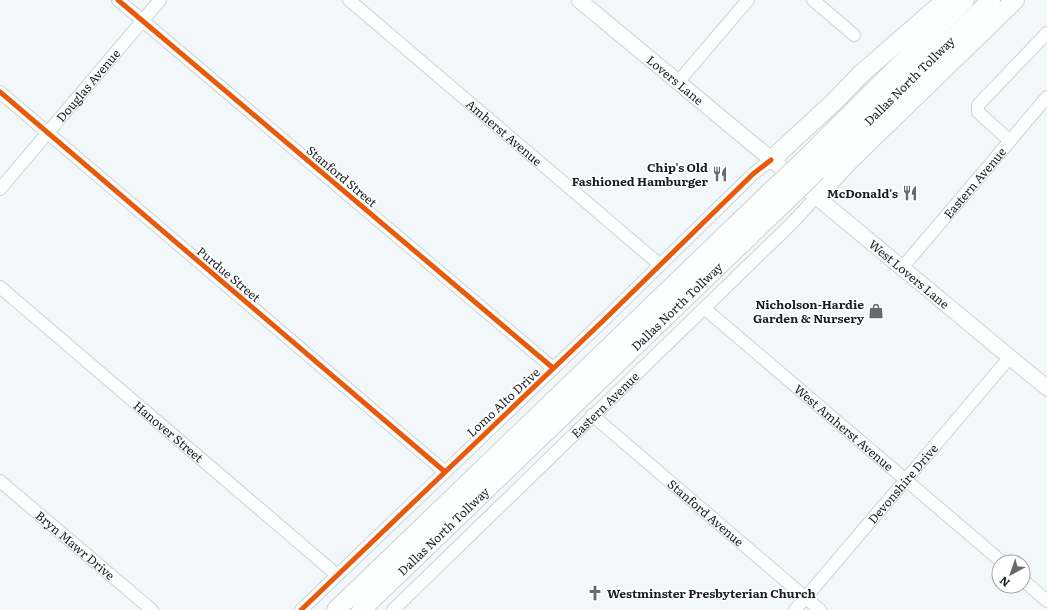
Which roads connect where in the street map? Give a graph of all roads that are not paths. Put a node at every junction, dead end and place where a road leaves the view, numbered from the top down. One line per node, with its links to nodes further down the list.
1 (118, 0): 11 (street, Stanford Street)
2 (160, 0): 11 (street, Douglas Avenue)
3 (349, 0): 22 (street, Amherst Avenue)
4 (579, 0): 14 (main road, Lovers Lane)
5 (748, 0): 14 (street)
6 (813, 0): 13 (street)
7 (946, 0): 19 (highway)
8 (965, 0): 40 (highway, Dallas North Tollway, bridge)
9 (991, 0): 41 (highway, Dallas North Tollway, bridge)
10 (1015, 0): 21 (highway)
11 (142, 20): 17 (street, Douglas Avenue); 27 (street, Stanford Street)
12 (1047, 33): 18 (street)
13 (854, 35)
14 (678, 82): 19 (main road, Lovers Lane)
15 (0, 92): 17 (street, Purdue Street)
16 (1047, 97): 18 (street, Eastern Avenue)
17 (47, 132): 20 (street, Douglas Avenue); 30 (street, Purdue Street)
18 (1010, 141): 23 (street, Eastern Avenue)
19 (771, 160): 21 (main road, West Lovers Lane); 22 (street, Lomo Alto Drive)
20 (0, 189)
21 (816, 196): 23 (main road, West Lovers Lane); 25 (street, Eastern Avenue)
22 (659, 264): 27 (street, Lomo Alto Drive)
23 (902, 268): 26 (main road, West Lovers Lane)
24 (0, 287): 34 (street, Hanover Street)
25 (704, 308): 29 (street, Eastern Avenue); 31 (street, West Amherst Avenue)
26 (1010, 357): 28 (main road, West Lovers Lane); 31 (street, Devonshire Drive)
27 (554, 368): 30 (street, Lomo Alto Drive)
28 (1047, 388)
29 (592, 415): 36 (street, Stanford Avenue); 42 (street, Eastern Avenue)
30 (444, 471): 34 (street, Lomo Alto Drive)
31 (906, 480): 33 (street, West Amherst Avenue); 36 (street, Devonshire Drive)
32 (0, 481): 38 (street, Bryn Mawr Drive)
33 (993, 554)
34 (337, 575): 39 (street, Lomo Alto Drive)
35 (1031, 587): 37 (street)
36 (806, 598): 43 (street, Devonshire Drive); 44 (street, Stanford Avenue)
37 (1047, 601)
38 (152, 610)
39 (301, 610)
40 (336, 610)
41 (361, 610)
42 (392, 610)
43 (795, 610)
44 (820, 610)

